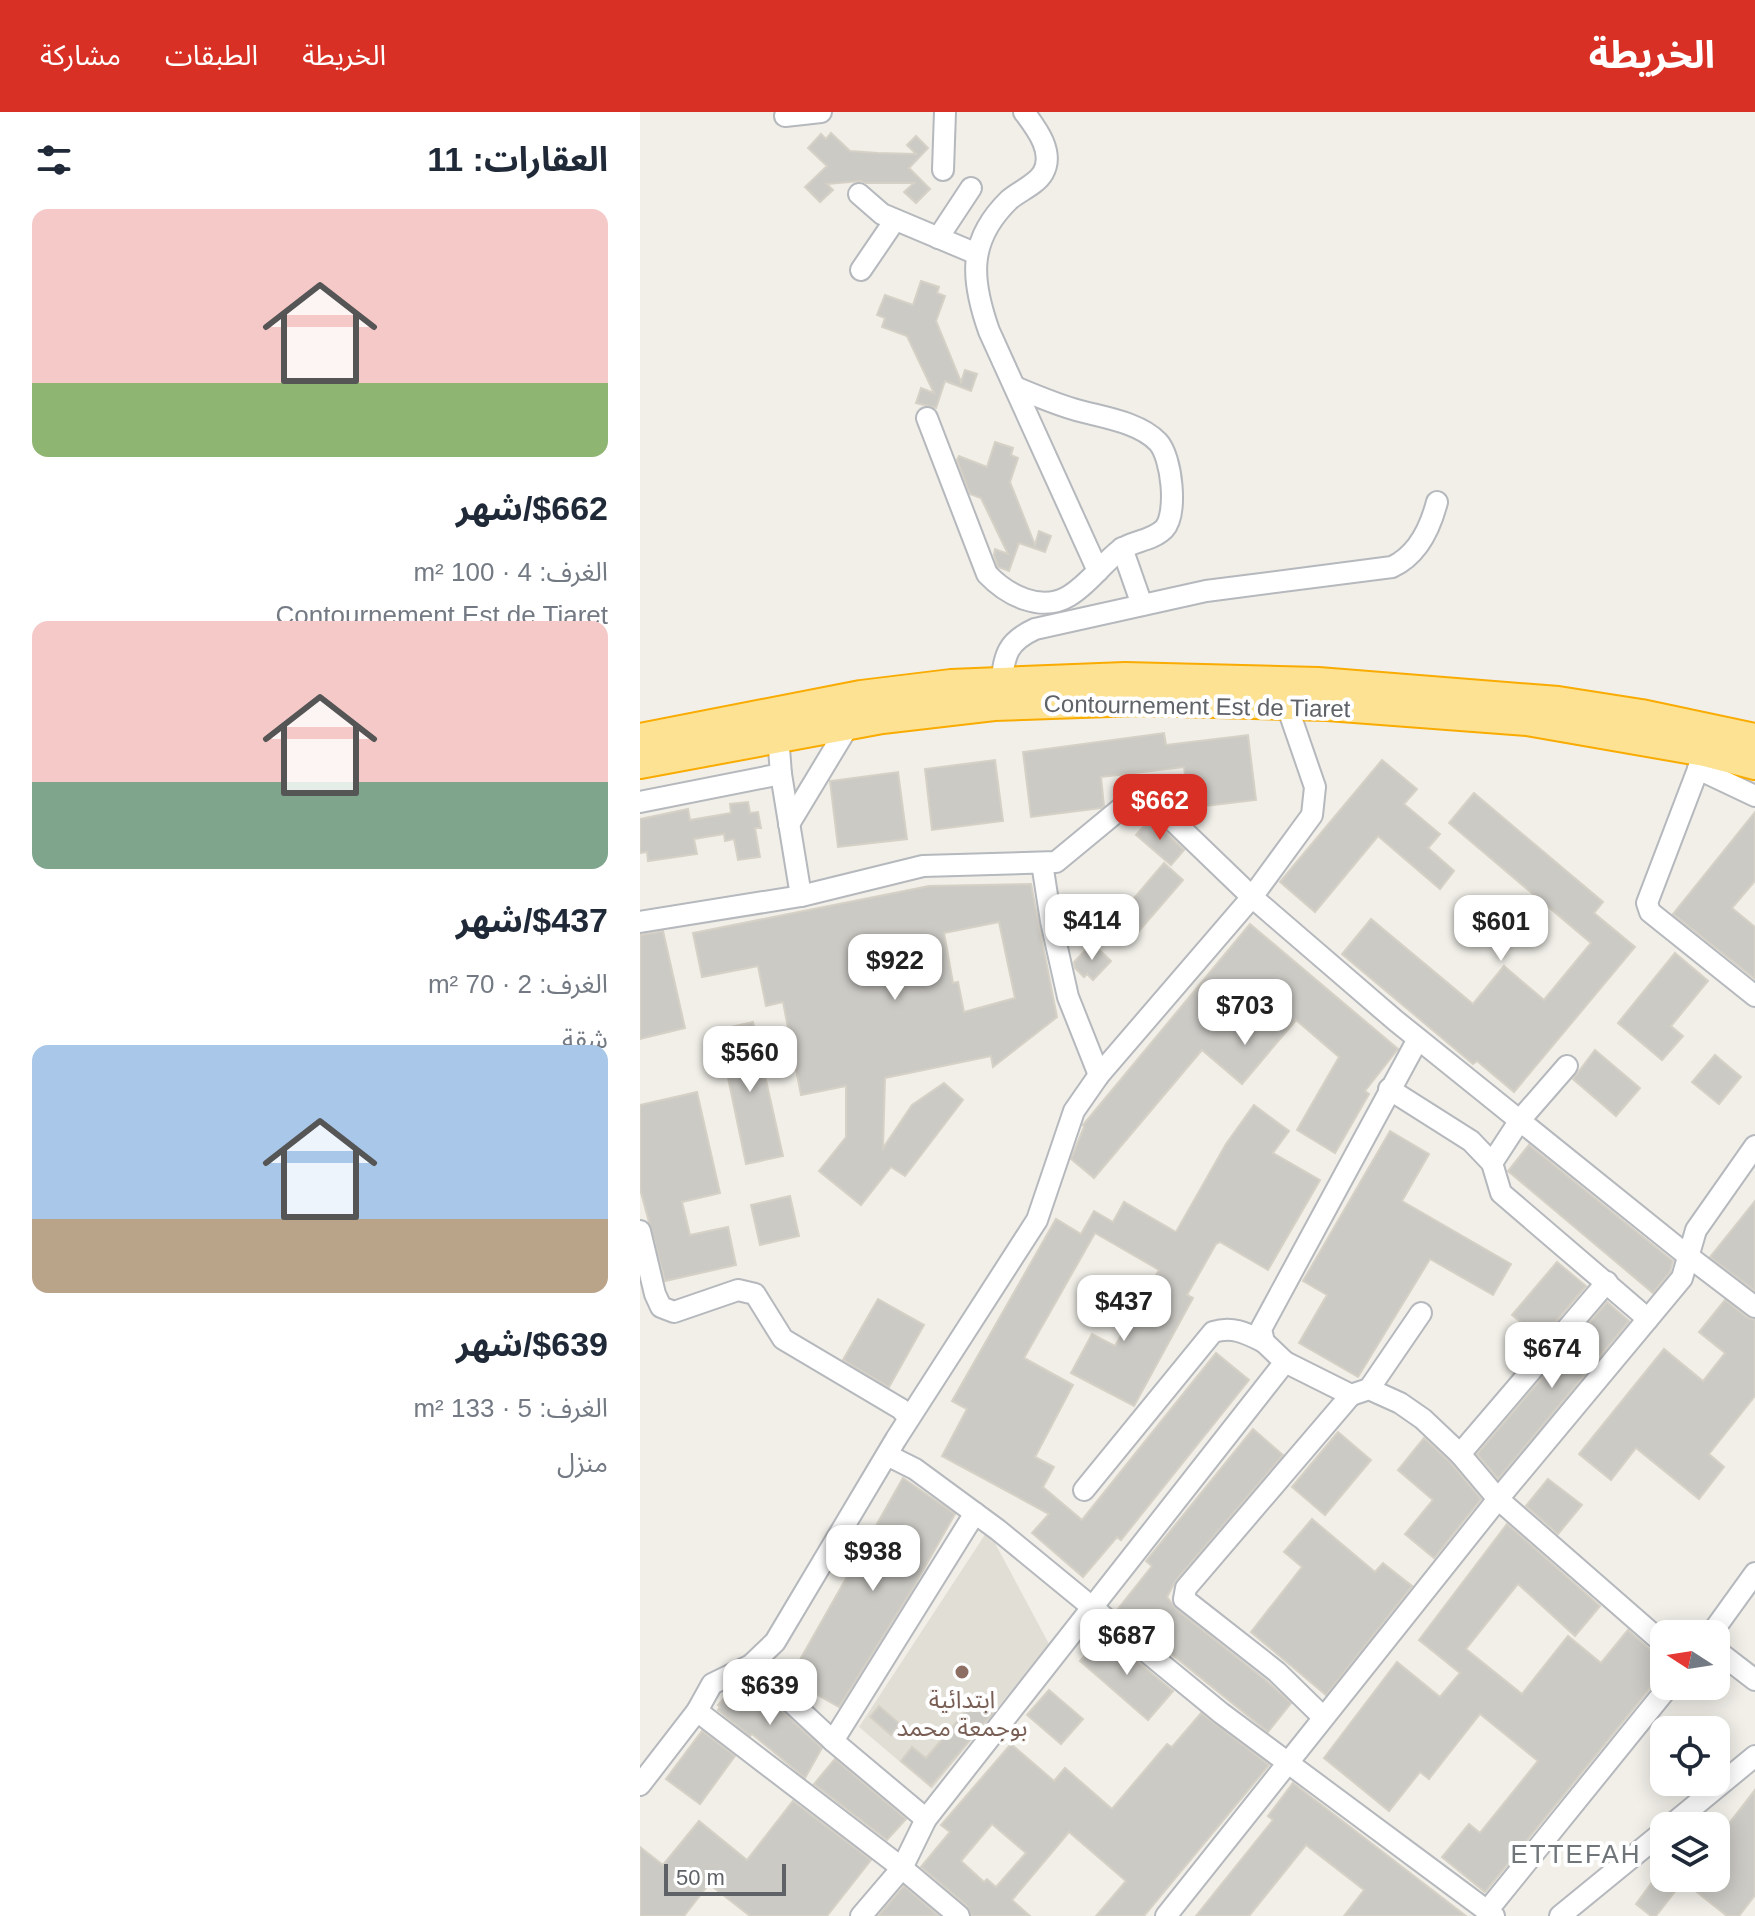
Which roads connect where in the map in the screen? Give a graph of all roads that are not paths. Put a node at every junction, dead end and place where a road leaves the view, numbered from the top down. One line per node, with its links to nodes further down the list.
1 (821, 112): 4 (street)
2 (945, 112): 5 (street)
3 (1024, 112): 10 (street)
4 (785, 116)
5 (943, 170)
6 (971, 188): 9 (street)
7 (859, 194): 8 (street)
8 (895, 220): 9 (street); 11 (street)
9 (938, 238): 10 (street)
10 (977, 254): 12 (street)
11 (861, 270)
12 (1015, 387): 15 (street); 16 (street)
13 (927, 418): 16 (street)
14 (1437, 502): 17 (street)
15 (1122, 548): 16 (street); 17 (street)
16 (1098, 571)
17 (1142, 605): 18 (street)
18 (1001, 683): 22 (highway, Contournement Est de Tiaret); 23 (highway, Contournement Est de Tiaret)
19 (1286, 703): 20 (highway, Contournement Est de Tiaret); 24 (highway, Contournement Est de Tiaret); 33 (street)
20 (850, 723): 21 (highway, Contournement Est de Tiaret); 30 (street)
21 (778, 736): 25 (highway, Contournement Est de Tiaret); 27 (street)
22 (640, 739)
23 (1755, 739)
24 (1702, 760): 26 (highway, Contournement Est de Tiaret); 28 (street); 35 (street)
25 (640, 763)
26 (1755, 764)
27 (781, 774): 29 (street); 30 (street)
28 (1755, 796)
29 (640, 802)
30 (789, 824): 32 (street)
31 (1042, 863): 32 (street); 33 (street); 38 (street)
32 (801, 896): 34 (street)
33 (1252, 897): 36 (street); 38 (street)
34 (640, 922)
35 (1755, 996)
36 (1418, 1039): 39 (street); 40 (street)
37 (1567, 1066): 40 (street)
38 (1099, 1075): 52 (street)
39 (1389, 1089): 42 (street); 49 (street)
40 (1520, 1120): 42 (street); 44 (street)
41 (1755, 1146): 44 (street)
42 (1492, 1163): 45 (street)
43 (640, 1231): 52 (street)
44 (1688, 1256): 46 (street); 48 (street)
45 (1607, 1282): 48 (street); 53 (street)
46 (1755, 1307)
47 (1421, 1313): 51 (street)
48 (1648, 1319): 56 (street)
49 (1264, 1342): 50 (street); 55 (street)
50 (1285, 1362): 51 (street); 59 (street)
51 (1360, 1392): 53 (street); 67 (street)
52 (909, 1418): 54 (street)
53 (1460, 1454): 56 (street)
54 (887, 1455): 57 (street); 63 (street)
55 (1084, 1490)
56 (1498, 1499): 61 (street); 67 (street)
57 (975, 1513): 59 (street); 68 (street)
58 (1755, 1573): 60 (street)
59 (1092, 1607): 70 (street); 73 (street)
60 (1721, 1620)
61 (1650, 1632)
62 (1730, 1661): 64 (street)
63 (751, 1665): 66 (street); 68 (street)
64 (1755, 1680)
65 (1658, 1700): 76 (street)
66 (697, 1711): 71 (street); 75 (street)
67 (1323, 1717): 70 (street)
68 (833, 1741): 73 (street)
69 (1755, 1756): 72 (street)
70 (1286, 1762): 76 (street); 79 (street)
71 (640, 1785)
72 (1687, 1812)
73 (926, 1819): 75 (street)
74 (1650, 1842): 80 (street)
75 (902, 1868): 77 (street); 78 (street)
76 (1490, 1914)
77 (861, 1916)
78 (959, 1916)
79 (1166, 1916)
80 (1560, 1916)

